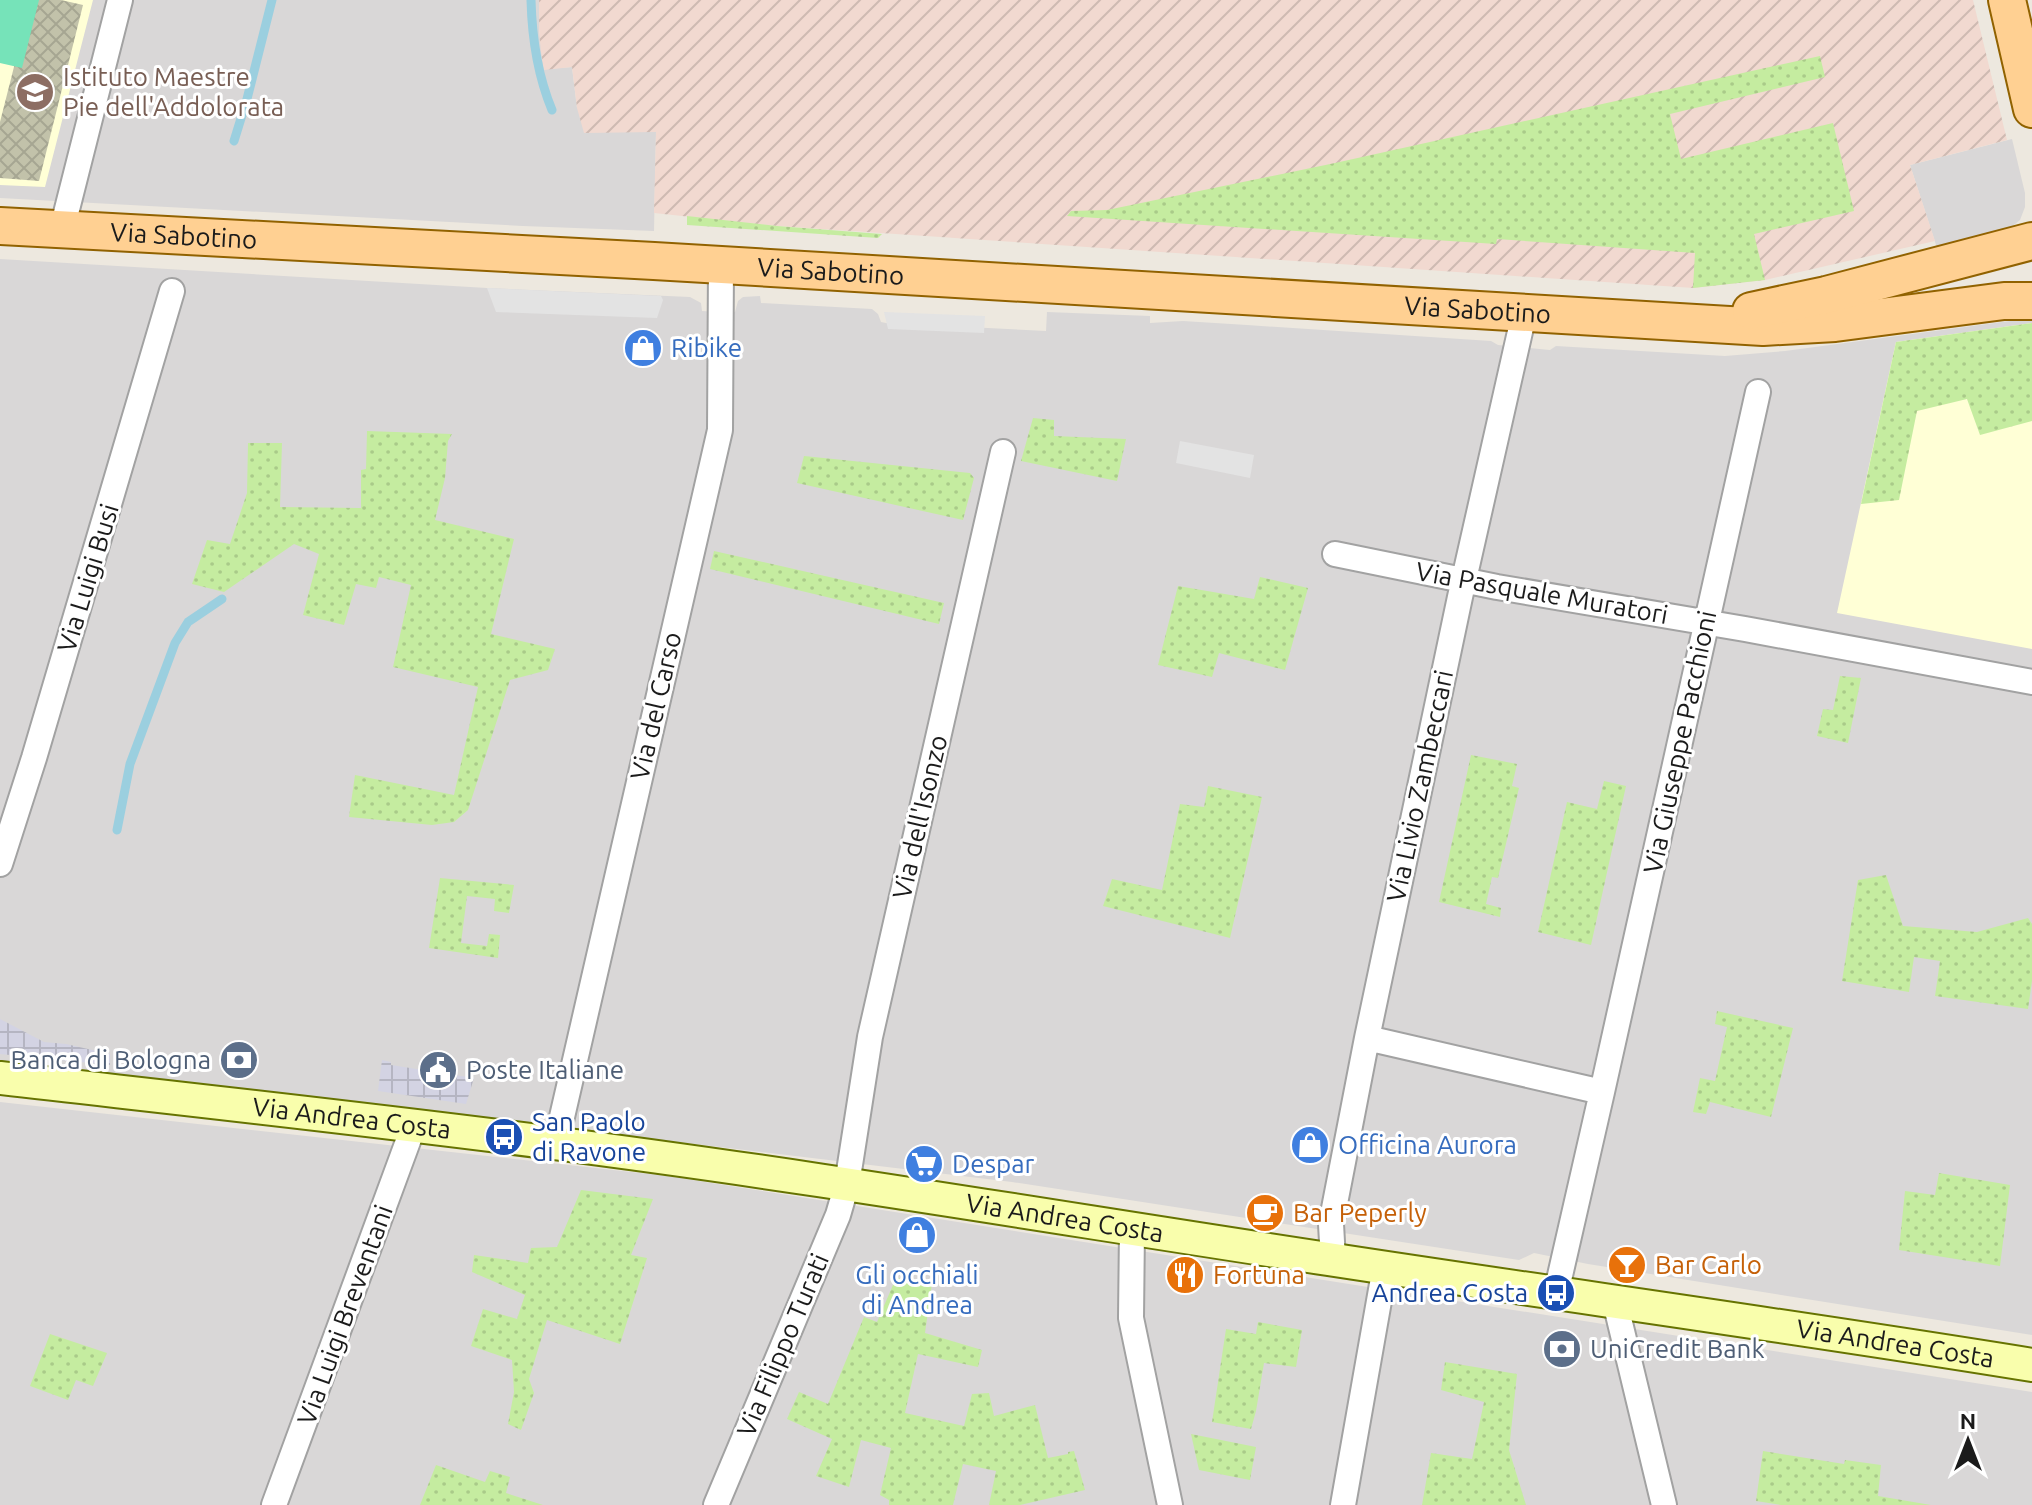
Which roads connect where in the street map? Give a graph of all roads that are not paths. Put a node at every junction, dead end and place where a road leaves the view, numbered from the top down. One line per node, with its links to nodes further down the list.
1 (120, 0): 5 (street)
2 (2007, 0): 3 (main road)
3 (2032, 109)
4 (0, 226): 5 (main road, Via Sabotino)
5 (62, 229): 7 (main road, Via Sabotino)
6 (2032, 241): 11 (main road, Via Sabotino)
7 (721, 265): 10 (main road, Via Sabotino); 23 (street, Via del Carso)
8 (172, 291): 18 (street, Via Luigi Busi)
9 (2032, 301): 11 (main road, Via Sabotino)
10 (1524, 314): 11 (main road, Via Sabotino); 15 (street, Via Livio Zambeccari)
11 (1662, 322)
12 (1758, 392): 16 (street, Via Giuseppe Pacchioni)
13 (1003, 452): 24 (street, Via dell'Isonzo)
14 (1335, 554): 15 (street, Via Pasquale Muratori)
15 (1463, 580): 16 (street, Via Pasquale Muratori); 19 (street, Via Livio Zambeccari)
16 (1706, 623): 17 (street, Via Pasquale Muratori); 21 (street, Via Giuseppe Pacchioni)
17 (2032, 682)
18 (0, 864)
19 (1367, 1038): 21 (street); 26 (street, Via Livio Zambeccari)
20 (0, 1078): 22 (main road, Via Andrea Costa)
21 (1602, 1092): 28 (street, Via Giuseppe Pacchioni)
22 (414, 1125): 23 (main road, Via Andrea Costa); 31 (street, Via Luigi Breventani)
23 (556, 1143): 24 (main road, Via Andrea Costa)
24 (847, 1184): 25 (main road, Via Andrea Costa); 32 (street, Via Filippo Turati)
25 (1132, 1229): 26 (main road, Via Andrea Costa); 33 (street)
26 (1333, 1260): 27 (main road, Via Andrea Costa)
27 (1385, 1267): 28 (main road, Via Andrea Costa); 34 (street)
28 (1556, 1293): 29 (main road, Via Andrea Costa)
29 (1615, 1302): 30 (main road, Via Andrea Costa); 35 (street)
30 (2032, 1365)
31 (274, 1505)
32 (716, 1505)
33 (1170, 1505)
34 (1343, 1505)
35 (1664, 1505)

